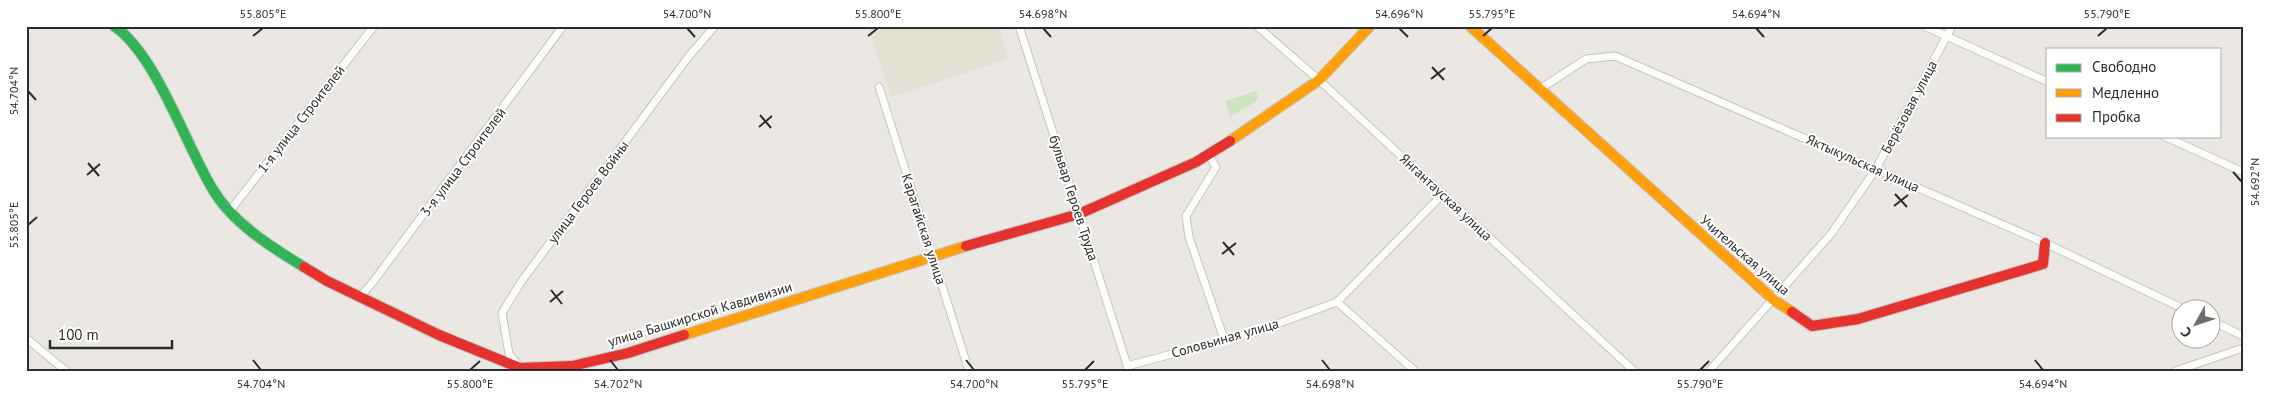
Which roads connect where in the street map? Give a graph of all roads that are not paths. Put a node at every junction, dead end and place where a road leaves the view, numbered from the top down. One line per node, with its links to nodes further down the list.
1 (114, 26): 21 (street, улица Башкирской Кавдивизии)
2 (374, 26): 21 (street, 1-я улица Строителей)
3 (563, 26): 25 (street, 3-я улица Строителей)
4 (714, 26): 35 (street, улица Героев Войны)
5 (1019, 26): 22 (street, бульвар Героев Труда)
6 (1257, 26): 12 (street, Янгантауская улица)
7 (1370, 26): 12 (street, улица Башкирской Кавдивизии)
8 (1470, 26): 15 (street, Учительская улица)
9 (1924, 26): 11 (street)
10 (1952, 26): 11 (street, Берёзовая улица)
11 (1947, 36): 13 (street); 18 (street, Берёзовая улица)
12 (1319, 80): 17 (street, улица Башкирской Кавдивизии); 20 (street, Янгантауская улица)
13 (2046, 81)
14 (879, 86): 24 (street, Карагайская улица)
15 (1540, 89): 18 (street, Яктыкульская улица); 26 (street, Учительская улица)
16 (2168, 138): 19 (street)
17 (1208, 154): 22 (street, улица Башкирской Кавдивизии); 32 (street)
18 (1876, 169): 23 (street, Яктыкульская улица); 26 (street, Берёзовая улица)
19 (2243, 172)
20 (1443, 194): 27 (street); 39 (street, Янгантауская улица)
21 (229, 212): 25 (street, улица Башкирской Кавдивизии)
22 (1079, 214): 24 (street, улица Башкирской Кавдивизии); 34 (street, бульвар Героев Труда)
23 (2045, 243): 26 (street, Учительская улица); 28 (street, Яктыкульская улица)
24 (932, 256): 35 (street, улица Башкирской Кавдивизии); 37 (street, Карагайская улица)
25 (360, 297): 35 (street, улица Башкирской Кавдивизии)
26 (1774, 300): 40 (street, Берёзовая улица)
27 (1337, 302): 32 (street, Соловьиная улица); 38 (street)
28 (2172, 303)
29 (2222, 326): 30 (street)
30 (2243, 336)
31 (26, 338): 36 (street)
32 (1224, 339): 34 (street, Соловьиная улица)
33 (2243, 348): 41 (street)
34 (1128, 368)
35 (520, 369)
36 (66, 371)
37 (969, 371)
38 (1416, 371)
39 (1634, 371)
40 (1709, 371)
41 (2175, 371)

